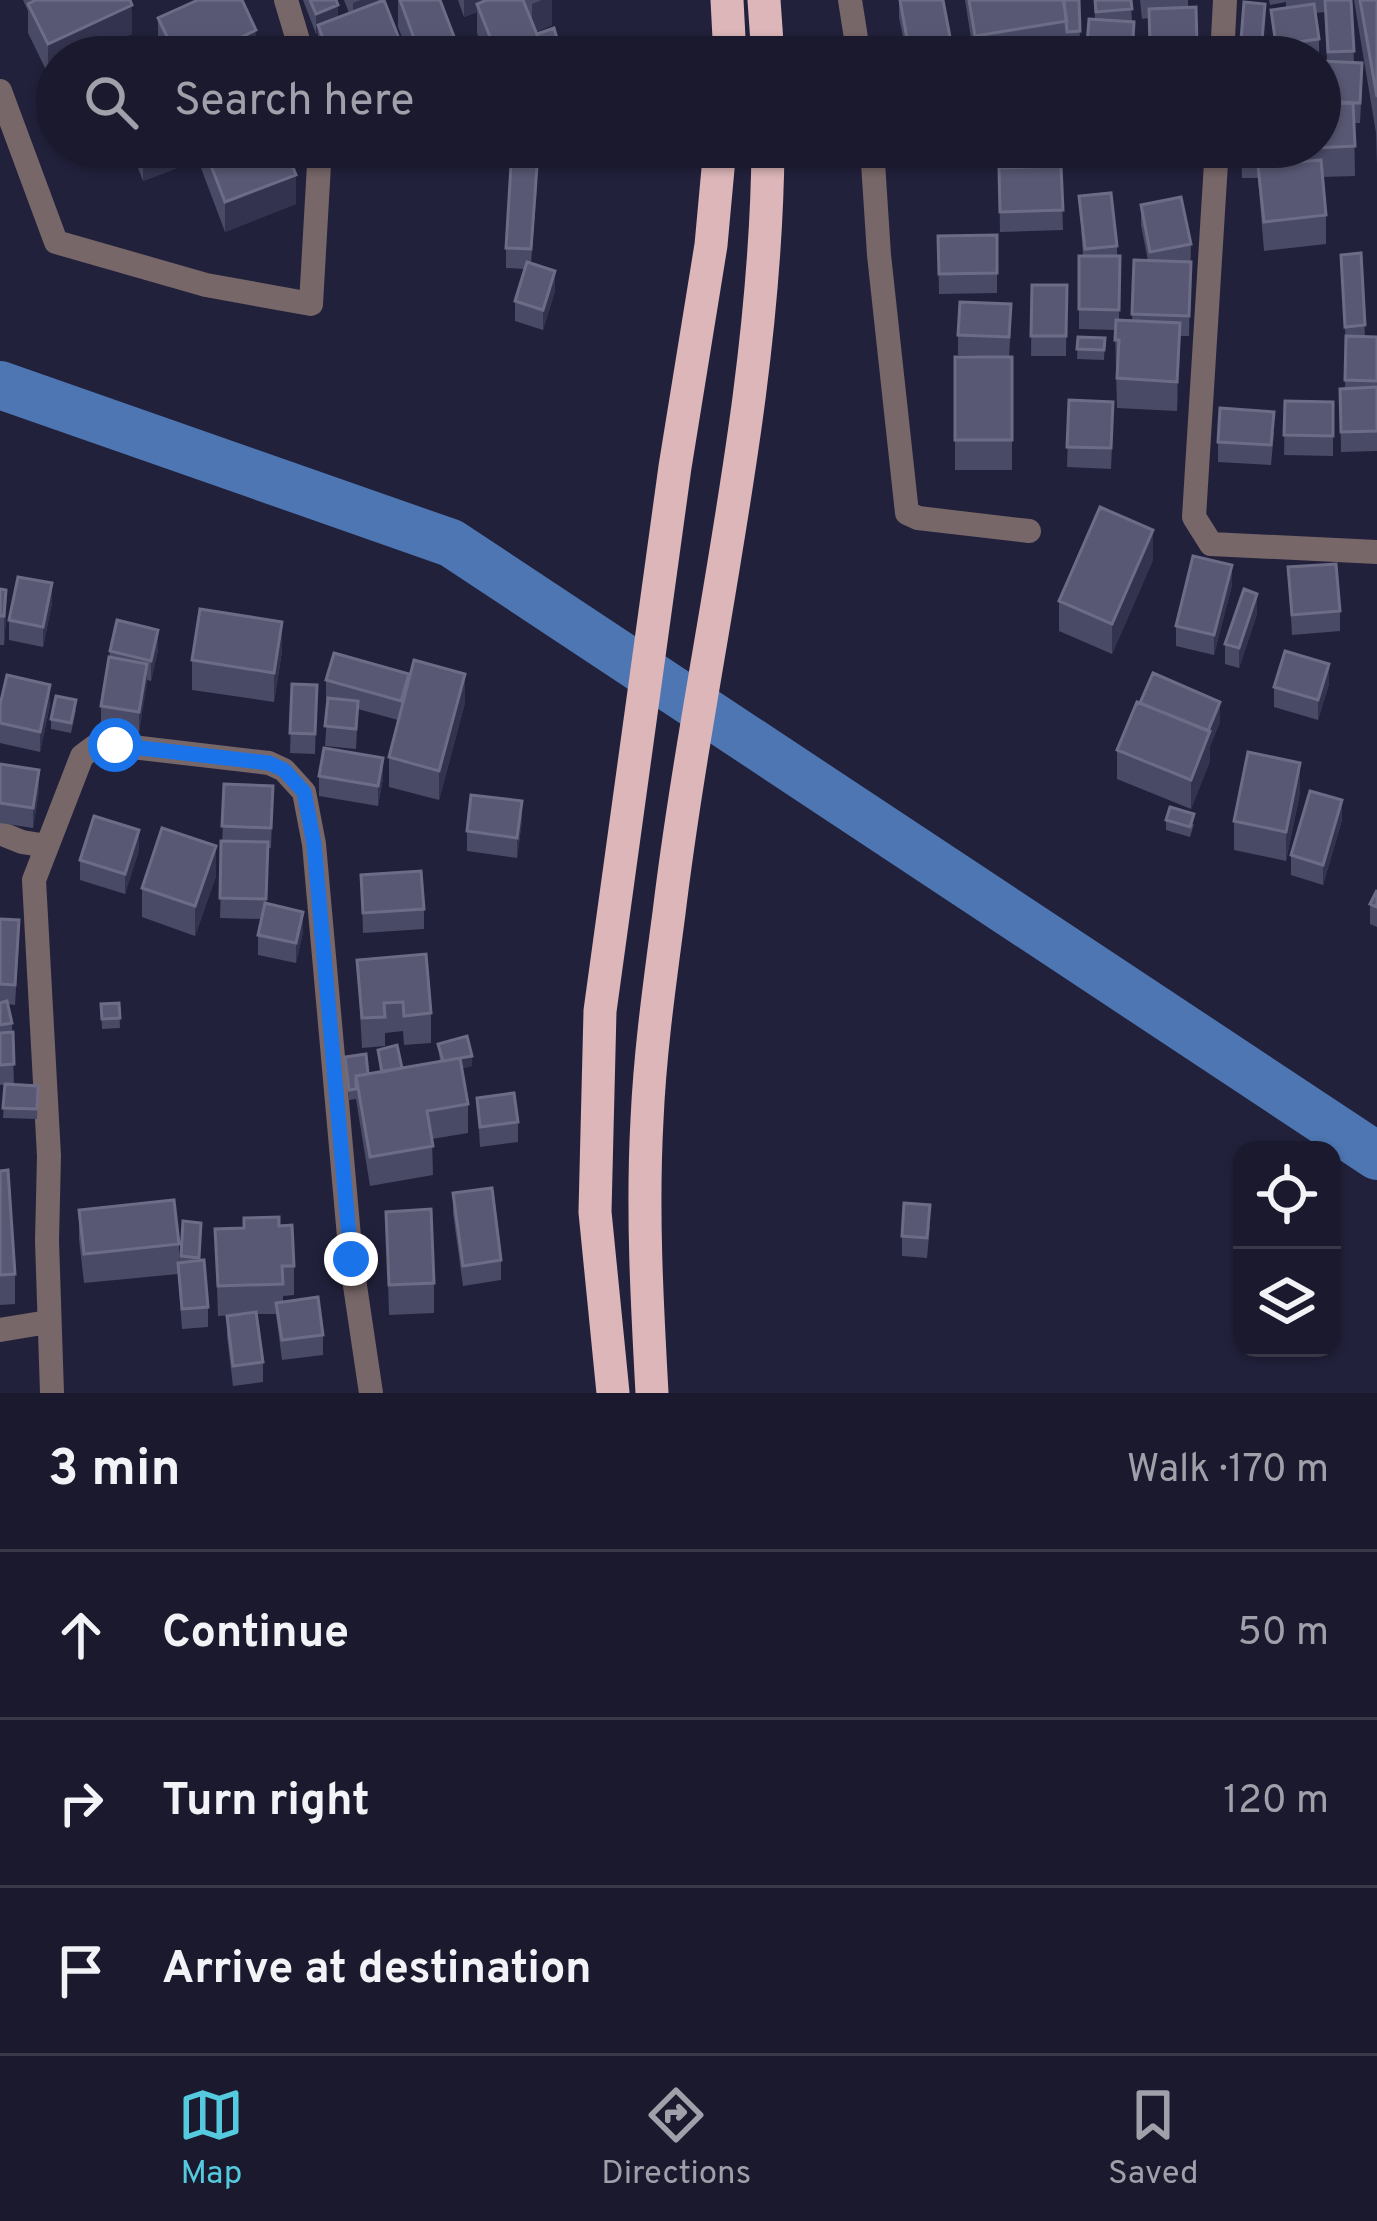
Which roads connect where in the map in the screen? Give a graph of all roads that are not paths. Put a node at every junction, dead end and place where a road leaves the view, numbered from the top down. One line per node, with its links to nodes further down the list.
1 (286, 0): 6 (street)
2 (727, 0): 7 (highway)
3 (764, 0): 8 (highway)
4 (850, 0): 9 (street)
5 (1226, 0): 10 (street)
6 (297, 36)
7 (729, 36)
8 (767, 36)
9 (856, 36)
10 (1223, 36)
11 (0, 91): 12 (street)
12 (319, 168)
13 (719, 168): 25 (highway)
14 (767, 168): 26 (highway)
15 (873, 168): 17 (street)
16 (1216, 168): 18 (street)
17 (1029, 531)
18 (1377, 552)
19 (0, 833): 20 (street)
20 (47, 845): 21 (street); 24 (street)
21 (49, 1322): 22 (street); 23 (street)
22 (0, 1330)
23 (52, 1393)
24 (371, 1393)
25 (613, 1393)
26 (652, 1393)

